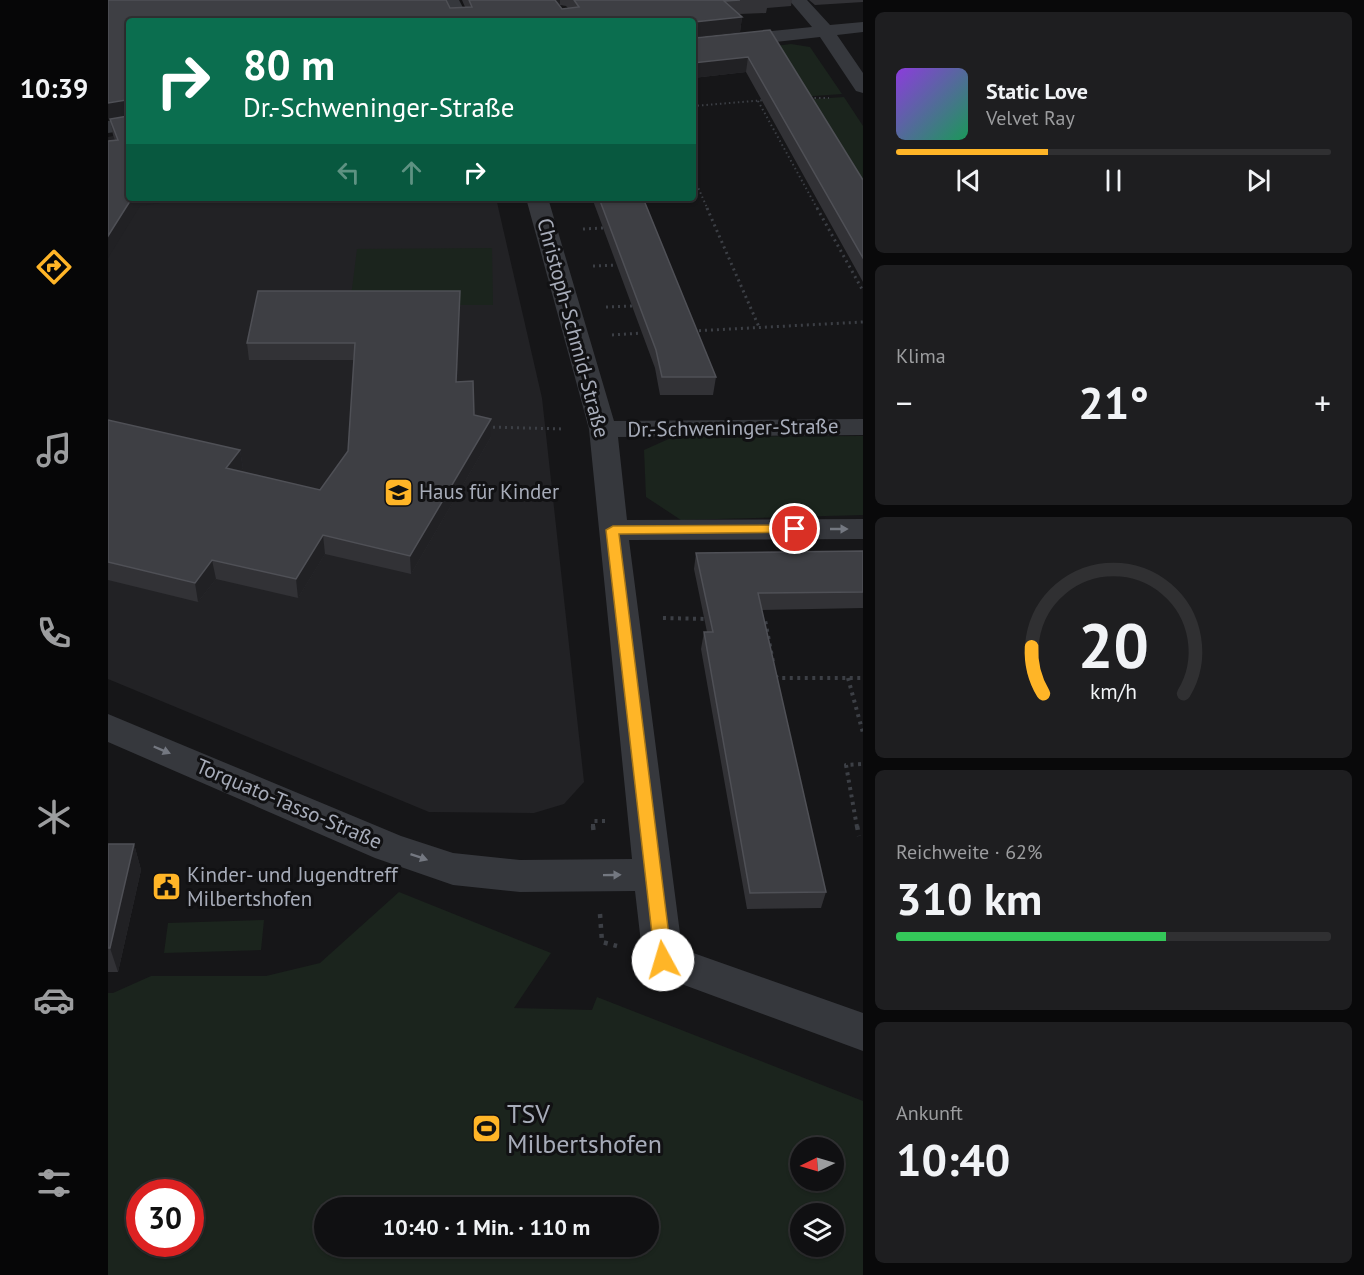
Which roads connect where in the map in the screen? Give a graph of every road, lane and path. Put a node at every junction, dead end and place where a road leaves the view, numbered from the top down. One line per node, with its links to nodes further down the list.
1 (450, 0): 3 (street)
2 (798, 0): 5 (street)
3 (459, 18)
4 (863, 27): 5 (street)
5 (825, 31): 6 (street); 7 (street)
6 (696, 45)
7 (863, 87)
8 (840, 97): 9 (path)
9 (805, 99)
10 (770, 100): 11 (path)
11 (758, 101): 12 (path); 21 (path)
12 (696, 106)
13 (126, 124): 14 (street)
14 (108, 127)
15 (696, 183): 25 (path)
16 (538, 201): 32 (street, Christoph-Schmid-Straße)
17 (603, 228): 18 (path)
18 (582, 229)
19 (616, 265): 20 (path)
20 (583, 267)
21 (863, 291)
22 (632, 306): 23 (path)
23 (597, 308)
24 (863, 322): 25 (path)
25 (759, 327): 26 (path)
26 (687, 331)
27 (642, 333): 28 (path)
28 (605, 335)
29 (482, 427): 31 (path)
30 (863, 427): 32 (street, Dr.-Schweninger-Straße)
31 (558, 429)
32 (603, 429): 34 (street, Christoph-Schmid-Straße)
33 (863, 529): 34 (street, one-way to 33)
34 (613, 530): 35 (street, Christoph-Schmid-Straße)
35 (623, 617): 36 (path); 44 (street, Christoph-Schmid-Straße)
36 (718, 619)
37 (753, 620): 38 (path)
38 (848, 678): 39 (path); 41 (path)
39 (863, 678)
40 (108, 727): 44 (street, Torquato-Tasso-Straße, one-way to 44)
41 (863, 733)
42 (863, 764): 43 (path)
43 (859, 836)
44 (654, 875): 45 (street, Christoph-Schmid-Straße)
45 (863, 1032)

